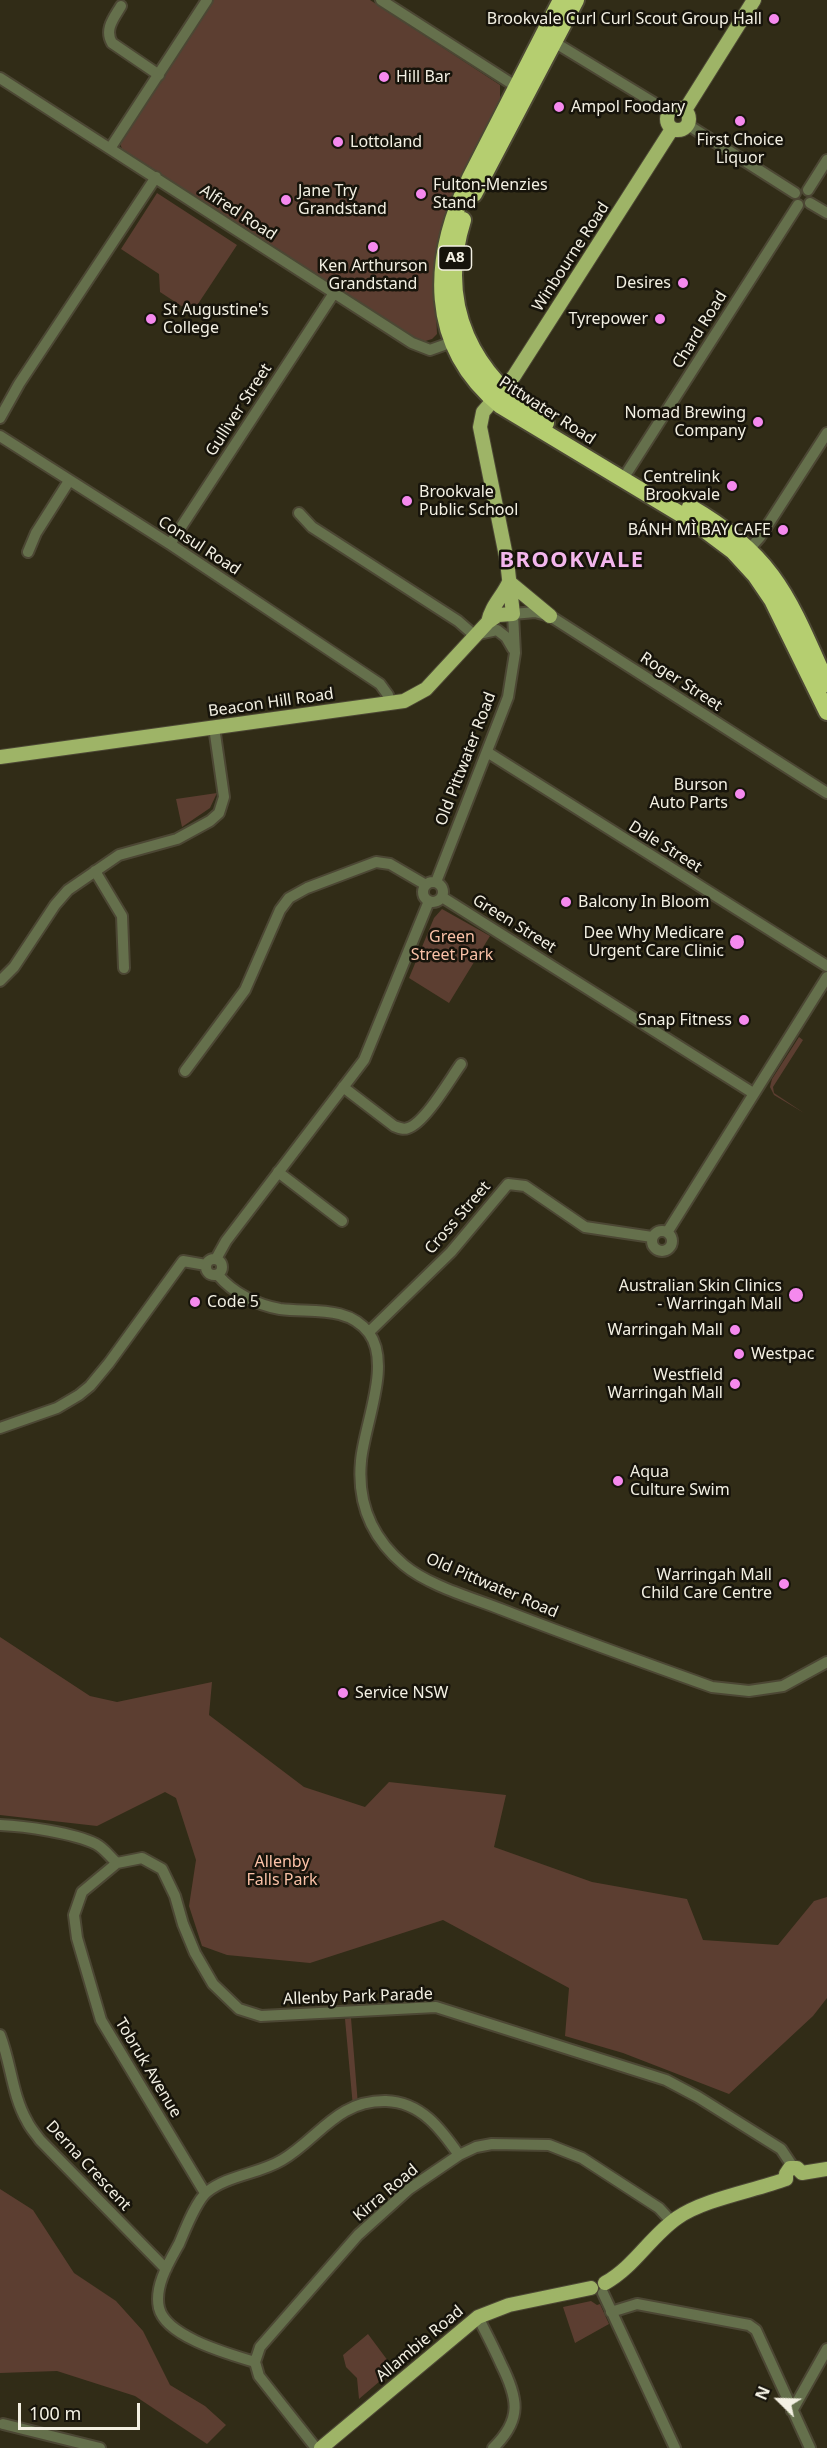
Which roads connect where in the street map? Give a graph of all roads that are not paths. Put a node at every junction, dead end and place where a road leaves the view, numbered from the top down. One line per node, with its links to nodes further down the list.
1 (207, 0): 8 (street)
2 (381, 0): 10 (street)
3 (561, 0): 7 (highway, Pittwater Road / A8)
4 (576, 0): 7 (highway, Pittwater Road / A8)
5 (754, 0): 11 (main road)
6 (121, 6): 8 (street)
7 (548, 38): 10 (highway, Pittwater Road / A8); 12 (street)
8 (159, 75): 15 (street)
9 (0, 78): 15 (street, Alfred Road)
10 (521, 90): 24 (highway, Pittwater Road / A8)
11 (685, 110): 12 (main road); 13 (main road)
12 (669, 112): 14 (main road)
13 (688, 125): 14 (main road); 19 (street)
14 (672, 129): 26 (main road, Winbourne Road)
15 (111, 147): 17 (street, Alfred Road)
16 (827, 160): 18 (street)
17 (156, 177): 23 (street, Alfred Road); 25 (street)
18 (807, 190): 19 (street); 20 (street)
19 (795, 193): 21 (street)
20 (810, 203): 21 (street); 22 (street)
21 (798, 205): 31 (street, Chard Road)
22 (827, 213)
23 (334, 293): 24 (street, Alfred Road); 34 (street, Gulliver Street)
24 (460, 339): 26 (highway, Pittwater Road / A8)
25 (19, 384): 27 (street); 28 (street)
26 (498, 394): 31 (highway, Pittwater Road / A8); 36 (highway, Pittwater Road / A8); 37 (main road, Old Pittwater Road)
27 (0, 403)
28 (0, 418)
29 (827, 433): 36 (street)
30 (0, 436): 32 (street, Consul Road)
31 (628, 471): 36 (highway, Pittwater Road / A8)
32 (69, 481): 34 (street, Consul Road); 35 (street)
33 (299, 513): 41 (street)
34 (170, 544): 44 (street, Consul Road)
35 (28, 552)
36 (745, 554): 43 (highway, Pittwater Road / A8); 45 (highway, Pittwater Road / A8)
37 (509, 582): 38 (main road, Old Pittwater Road); 39 (main road); 40 (main road)
38 (513, 614): 39 (street, Roger Street); 40 (main road, Beacon Hill Road); 42 (street, Old Pittwater Road)
39 (550, 616): 49 (street, Roger Street)
40 (488, 622): 41 (main road, Beacon Hill Road)
41 (474, 635): 42 (street); 44 (main road, Beacon Hill Road)
42 (515, 653): 47 (street, Old Pittwater Road)
43 (827, 684)
44 (390, 703): 46 (main road, Beacon Hill Road)
45 (827, 712)
46 (214, 727): 48 (main road, Beacon Hill Road); 50 (street)
47 (487, 752): 51 (street, Old Pittwater Road); 54 (street, Dale Street)
48 (0, 757)
49 (827, 793)
50 (95, 871): 55 (street); 57 (street)
51 (430, 884): 52 (street); 53 (street); 59 (street)
52 (442, 897): 53 (street); 61 (street, Green Street)
53 (429, 902): 60 (street)
54 (827, 966)
55 (124, 968)
56 (827, 977): 61 (street)
57 (0, 981)
58 (461, 1064): 60 (street)
59 (185, 1071)
60 (343, 1088): 62 (street)
61 (753, 1093): 64 (street)
62 (278, 1173): 63 (street); 66 (street)
63 (342, 1221)
64 (668, 1231): 65 (street); 65 (street)
65 (652, 1237): 67 (street, Cross Street)
66 (211, 1262): 67 (street); 68 (street)
67 (369, 1332): 69 (street, Old Pittwater Road)
68 (0, 1428)
69 (827, 1662)
70 (0, 1825): 71 (street)
71 (117, 1863): 75 (street, Allenby Park Parade); 76 (street, Tobruk Avenue)
72 (0, 2036): 78 (street, Derna Crescent)
73 (459, 2155): 76 (street); 77 (street, Kirra Road); 83 (street, Kirra Road)
74 (827, 2169): 75 (main road, Allambie Road)
75 (794, 2173): 77 (main road, Allambie Road)
76 (205, 2193): 78 (street)
77 (672, 2222): 79 (main road, Allambie Road)
78 (166, 2269): 83 (street)
79 (600, 2288): 80 (street); 81 (main road, Allambie Road)
80 (611, 2312): 84 (street); 90 (street)
81 (478, 2317): 86 (street); 89 (main road, Allambie Road)
82 (827, 2349): 84 (street)
83 (255, 2362): 88 (street)
84 (792, 2411): 91 (street)
85 (3, 2424): 87 (street)
86 (500, 2446)
87 (100, 2448)
88 (316, 2448)
89 (321, 2448)
90 (675, 2448)
91 (810, 2448)

